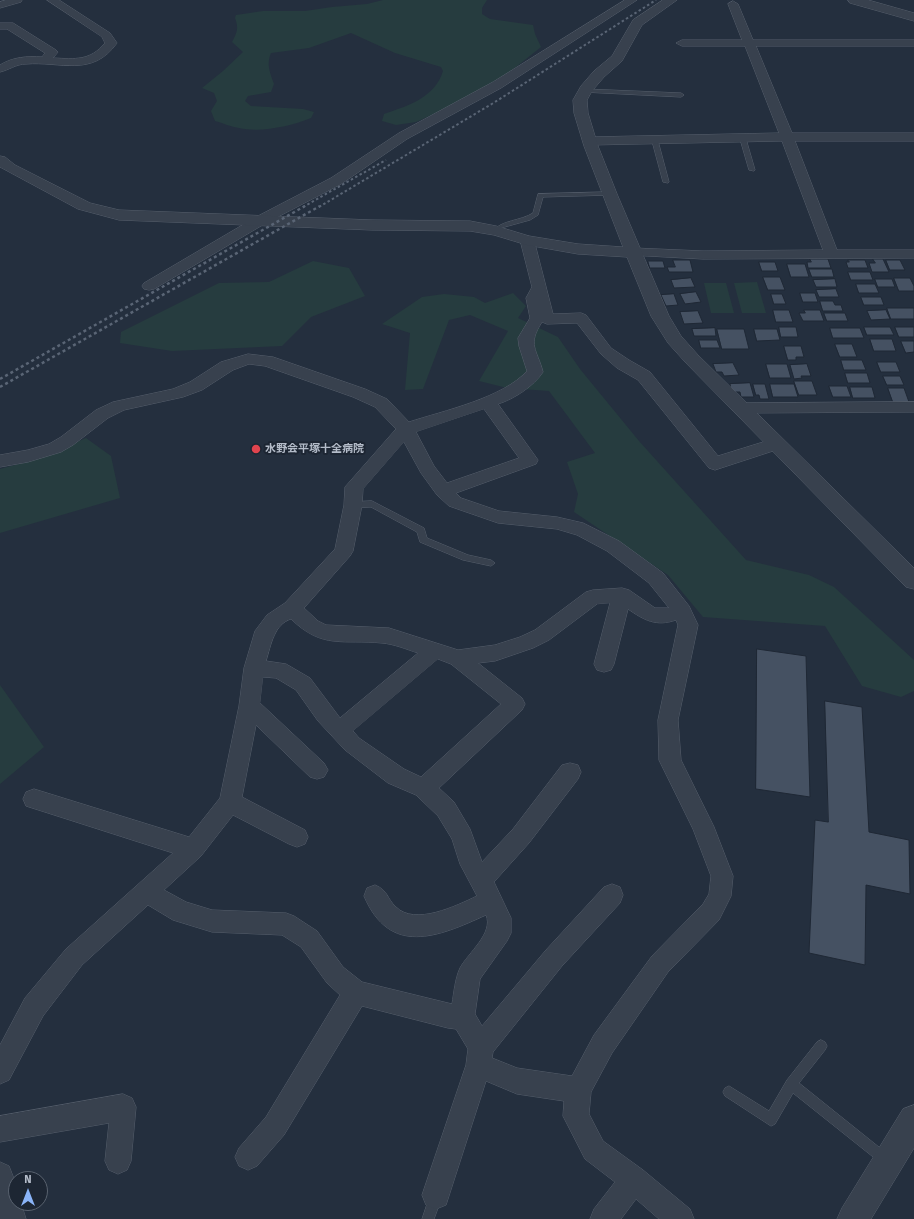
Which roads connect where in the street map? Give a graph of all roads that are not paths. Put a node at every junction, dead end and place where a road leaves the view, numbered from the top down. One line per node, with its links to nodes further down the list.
1 (17, 0): 7 (street)
2 (52, 0): 13 (street)
3 (632, 0): 26 (street)
4 (671, 0): 15 (street)
5 (854, 0): 8 (street)
6 (733, 4): 11 (street)
7 (0, 5)
8 (914, 17)
9 (0, 26): 13 (street)
10 (682, 43): 11 (street)
11 (749, 43): 12 (street); 17 (street)
12 (914, 43)
13 (45, 61): 14 (street)
14 (0, 69)
15 (585, 91): 16 (lane); 20 (street)
16 (681, 95)
17 (787, 137): 18 (street); 19 (street); 31 (street)
18 (914, 137)
19 (743, 138): 21 (street); 23 (lane)
20 (590, 141): 21 (street); 25 (street)
21 (655, 141): 24 (lane)
22 (0, 160): 26 (street)
23 (752, 170)
24 (666, 182)
25 (609, 194): 27 (lane); 29 (street)
26 (261, 220): 27 (street); 32 (street)
27 (496, 231): 28 (street)
28 (527, 240): 29 (street); 33 (street)
29 (634, 252): 31 (street); 36 (street)
30 (914, 254): 31 (street)
31 (832, 255)
32 (149, 286)
33 (539, 287): 34 (street); 38 (street)
34 (488, 402): 37 (street); 40 (street)
35 (914, 407): 36 (street)
36 (740, 408): 38 (street)
37 (406, 429): 39 (street); 40 (street); 41 (street)
38 (776, 444): 43 (street)
39 (0, 461)
40 (443, 491): 46 (street)
41 (354, 505): 42 (lane); 45 (street)
42 (491, 563)
43 (914, 581)
44 (622, 595): 46 (street); 48 (street); 49 (street)
45 (292, 608): 47 (street); 50 (street)
46 (682, 611): 71 (street)
47 (434, 651): 48 (street); 52 (street)
48 (458, 658): 55 (street)
49 (604, 664)
50 (254, 668): 51 (street); 52 (street)
51 (249, 706): 53 (street); 57 (street)
52 (339, 731): 55 (street)
53 (318, 770)
54 (570, 772): 60 (street)
55 (424, 788): 60 (street)
56 (34, 799): 59 (street)
57 (230, 802): 58 (street); 59 (street)
58 (297, 837)
59 (193, 849): 61 (street)
60 (481, 880): 64 (street)
61 (146, 892): 65 (street); 69 (street)
62 (612, 895): 68 (street)
63 (375, 896): 64 (street)
64 (492, 901): 66 (street)
65 (356, 992): 66 (street); 75 (street)
66 (463, 1017): 68 (street)
67 (821, 1046): 70 (lane)
68 (480, 1056): 71 (street); 80 (street)
69 (0, 1071)
70 (791, 1084): 72 (lane); 77 (lane)
71 (578, 1090): 79 (street)
72 (729, 1092)
73 (914, 1120): 77 (street)
74 (0, 1129): 76 (street)
75 (248, 1157)
76 (118, 1161)
77 (888, 1162): 84 (street)
78 (0, 1175): 81 (street)
79 (634, 1179): 82 (street); 83 (street)
80 (432, 1207)
81 (12, 1219)
82 (604, 1219)
83 (680, 1219)
84 (853, 1219)

